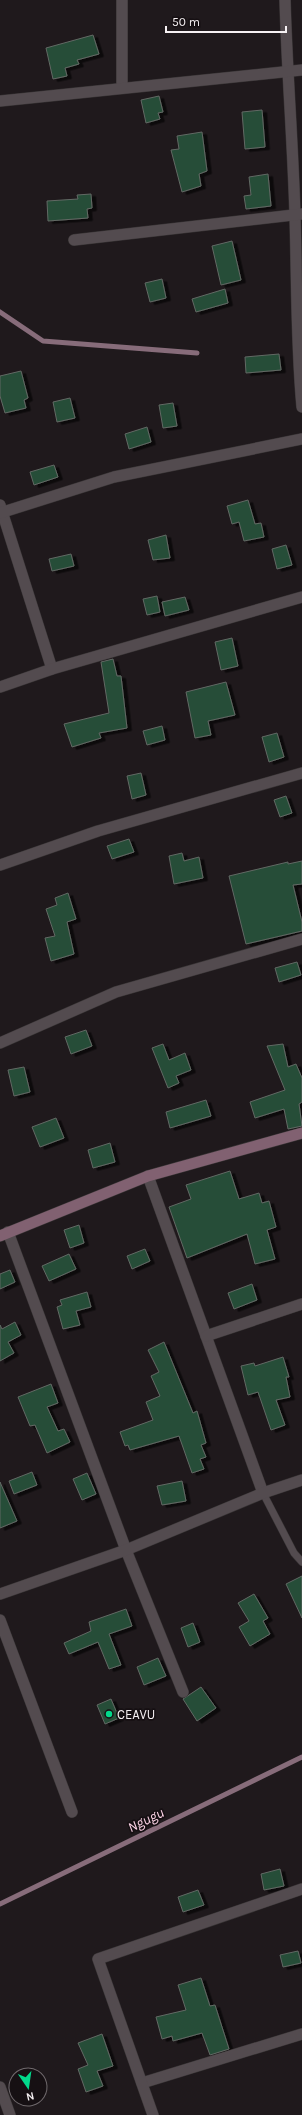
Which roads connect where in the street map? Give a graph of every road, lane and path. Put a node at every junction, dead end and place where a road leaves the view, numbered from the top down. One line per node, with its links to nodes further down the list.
1 (122, 0): 5 (street)
2 (285, 0): 4 (street)
3 (302, 70): 4 (street)
4 (286, 71): 5 (street); 7 (street)
5 (122, 88): 6 (street)
6 (0, 101)
7 (299, 214): 8 (street); 9 (street)
8 (74, 240)
9 (300, 352): 10 (street)
10 (302, 407)
11 (302, 439): 12 (street)
12 (1, 510): 14 (street)
13 (302, 597): 14 (street)
14 (52, 669): 15 (street)
15 (0, 687)
16 (302, 773): 17 (street)
17 (0, 865)
18 (302, 939): 19 (street)
19 (0, 1042)
20 (302, 1134): 21 (main road)
21 (148, 1176): 22 (main road); 24 (street)
22 (4, 1234): 27 (street)
23 (302, 1304): 24 (street)
24 (206, 1336): 26 (street)
25 (302, 1480): 26 (street)
26 (263, 1493): 27 (street); 28 (lane)
27 (126, 1550): 29 (street); 31 (street)
28 (302, 1562)
29 (0, 1594)
30 (0, 1620): 32 (street)
31 (183, 1692)
32 (72, 1812)
33 (302, 1889): 35 (street)
34 (302, 2034): 35 (street)
35 (142, 2083): 38 (street)
36 (0, 2087): 37 (street)
37 (10, 2115)
38 (154, 2115)

